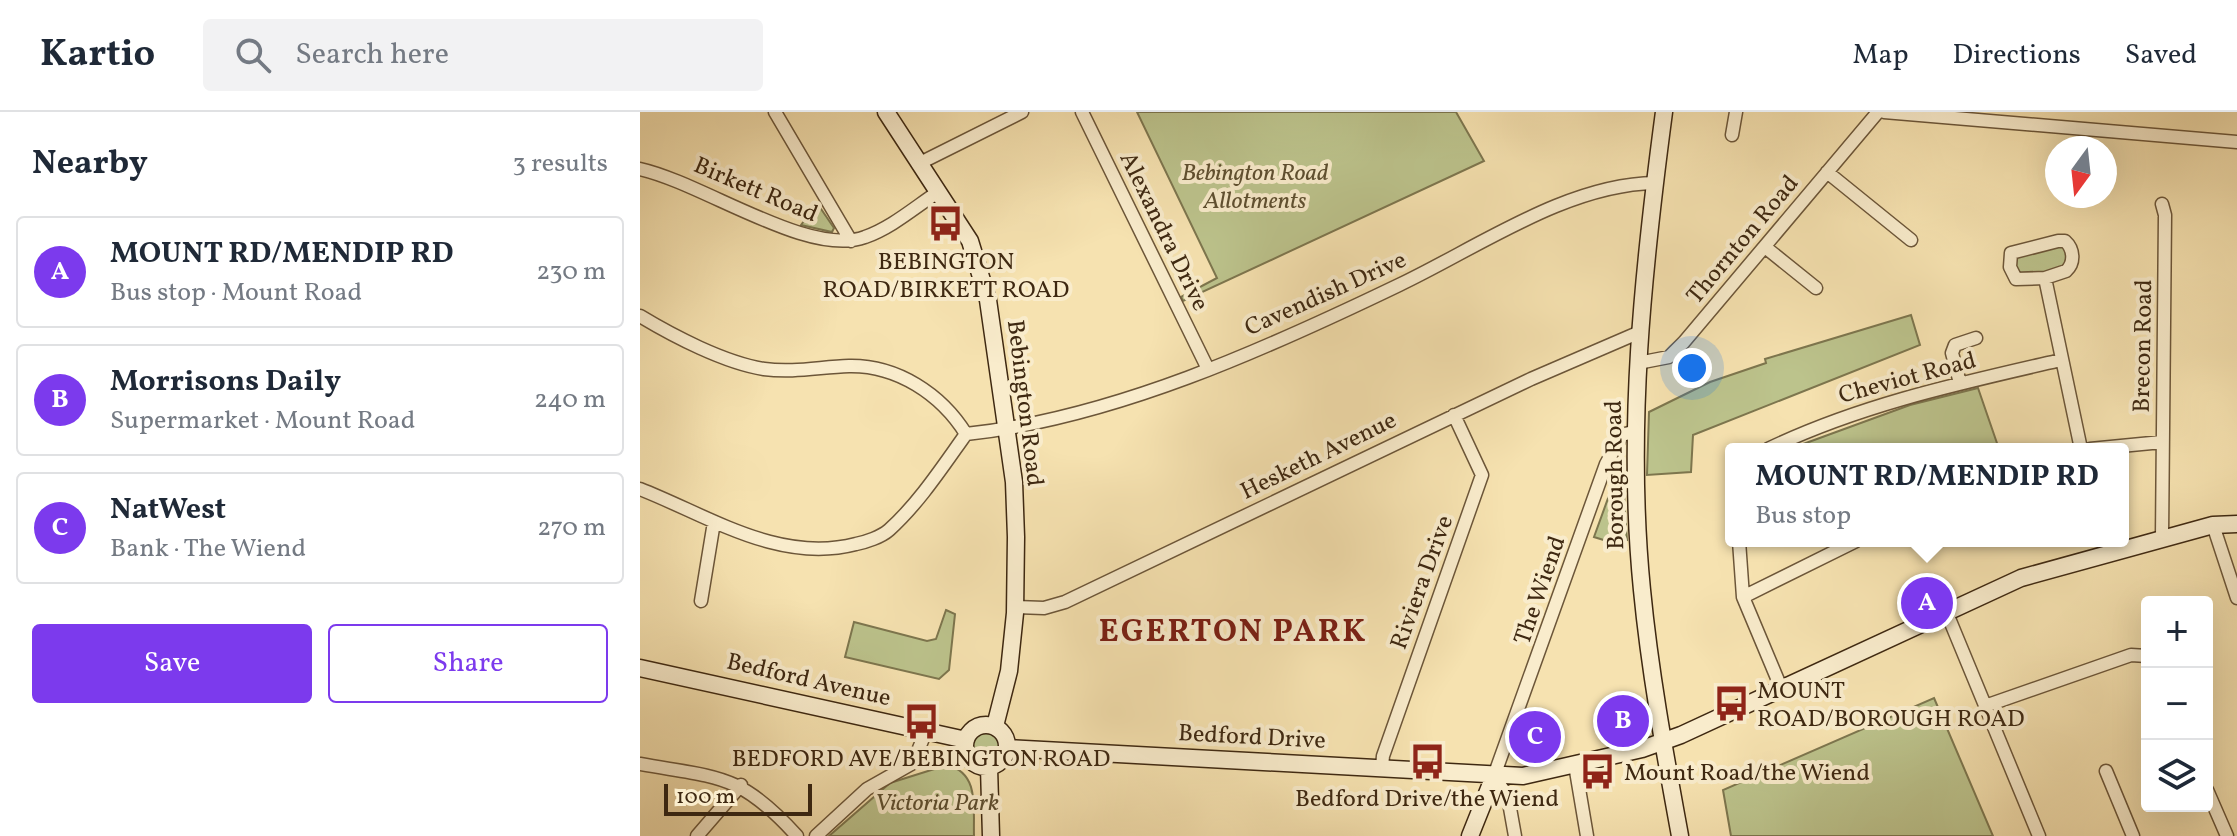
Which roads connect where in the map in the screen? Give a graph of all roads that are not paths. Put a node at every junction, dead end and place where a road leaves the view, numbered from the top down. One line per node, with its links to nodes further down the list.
1 (886, 112): 11 (street, Bebington Road)
2 (1022, 112): 11 (street)
3 (1082, 112): 27 (street, Alexandra Drive)
4 (1664, 112): 14 (street, Borough Road)
5 (1736, 112): 9 (street)
6 (1881, 112): 8 (street, Thornton Road); 10 (street)
7 (772, 113): 18 (street)
8 (1867, 118): 13 (street, Thornton Road)
9 (1732, 135)
10 (2237, 142)
11 (918, 164): 15 (street, Bebington Road)
12 (640, 169): 18 (street, Birkett Road)
13 (1827, 172): 17 (street); 19 (street, Thornton Road)
14 (1655, 183): 23 (street, Borough Road); 27 (street, Cavendish Drive)
15 (938, 192): 18 (street, Birkett Road); 30 (street, Bebington Road)
16 (2162, 204): 33 (street, Brecon Road)
17 (1911, 240)
18 (851, 241)
19 (1765, 247): 21 (street); 26 (street, Thornton Road)
20 (2045, 278): 20 (street); 25 (street)
21 (1816, 288)
22 (640, 316): 32 (street)
23 (1640, 332): 26 (street, Borough Road); 29 (street, Hesketh Avenue)
24 (1976, 338): 28 (street)
25 (2061, 360): 28 (street, Cheviot Road); 35 (street)
26 (1638, 363): 31 (street, Borough Road)
27 (1208, 369): 30 (street, Cavendish Drive)
28 (1960, 383): 34 (street, Cheviot Road)
29 (1454, 415): 49 (street, Hesketh Avenue); 63 (street, Riviera Drive)
30 (1007, 429): 32 (street); 49 (street, Bebington Road)
31 (1636, 431): 58 (street, Borough Road); 65 (street, The Wiend)
32 (966, 434): 38 (street)
33 (2162, 442): 36 (street); 41 (street, Brecon Road)
34 (1781, 443)
35 (2080, 443)
36 (2129, 445)
37 (640, 489): 38 (street)
38 (714, 522): 48 (street)
39 (2237, 524): 40 (street, Bedford Drive)
40 (2213, 525): 41 (street, Bedford Drive); 47 (street)
41 (2162, 537): 42 (street, Bedford Drive)
42 (2129, 546)
43 (1739, 547): 46 (street)
44 (1844, 547): 46 (street)
45 (2125, 547): 50 (street, Bedford Drive)
46 (1743, 597): 53 (street)
47 (2237, 598)
48 (701, 601)
49 (1015, 607): 55 (street, Bebington Road)
50 (1946, 611): 53 (street, Bedford Drive); 54 (street)
51 (2141, 656): 54 (street)
52 (640, 668): 56 (street, Bedford Avenue)
53 (1782, 690): 58 (street, Bedford Drive)
54 (1985, 706): 76 (street)
55 (995, 726): 57 (street); 59 (street)
56 (926, 731): 57 (street, Bedford Avenue); 70 (street)
57 (966, 740): 62 (street)
58 (1663, 742): 61 (street, Bedford Drive); 75 (street, Borough Road)
59 (1007, 748): 62 (street); 63 (street, Bedford Drive)
60 (640, 764): 66 (street)
61 (1575, 765): 65 (street, Bedford Drive); 74 (street)
62 (989, 767): 71 (street)
63 (1382, 767): 65 (street, Bedford Drive)
64 (2106, 771): 77 (street)
65 (1494, 776): 72 (street); 73 (street)
66 (741, 785): 68 (street); 69 (street)
67 (2213, 804): 78 (street)
68 (697, 836)
69 (797, 836)
70 (816, 836)
71 (991, 836)
72 (1470, 836)
73 (1515, 836)
74 (1587, 836)
75 (1680, 836)
76 (2039, 836)
77 (2133, 836)
78 (2227, 836)

